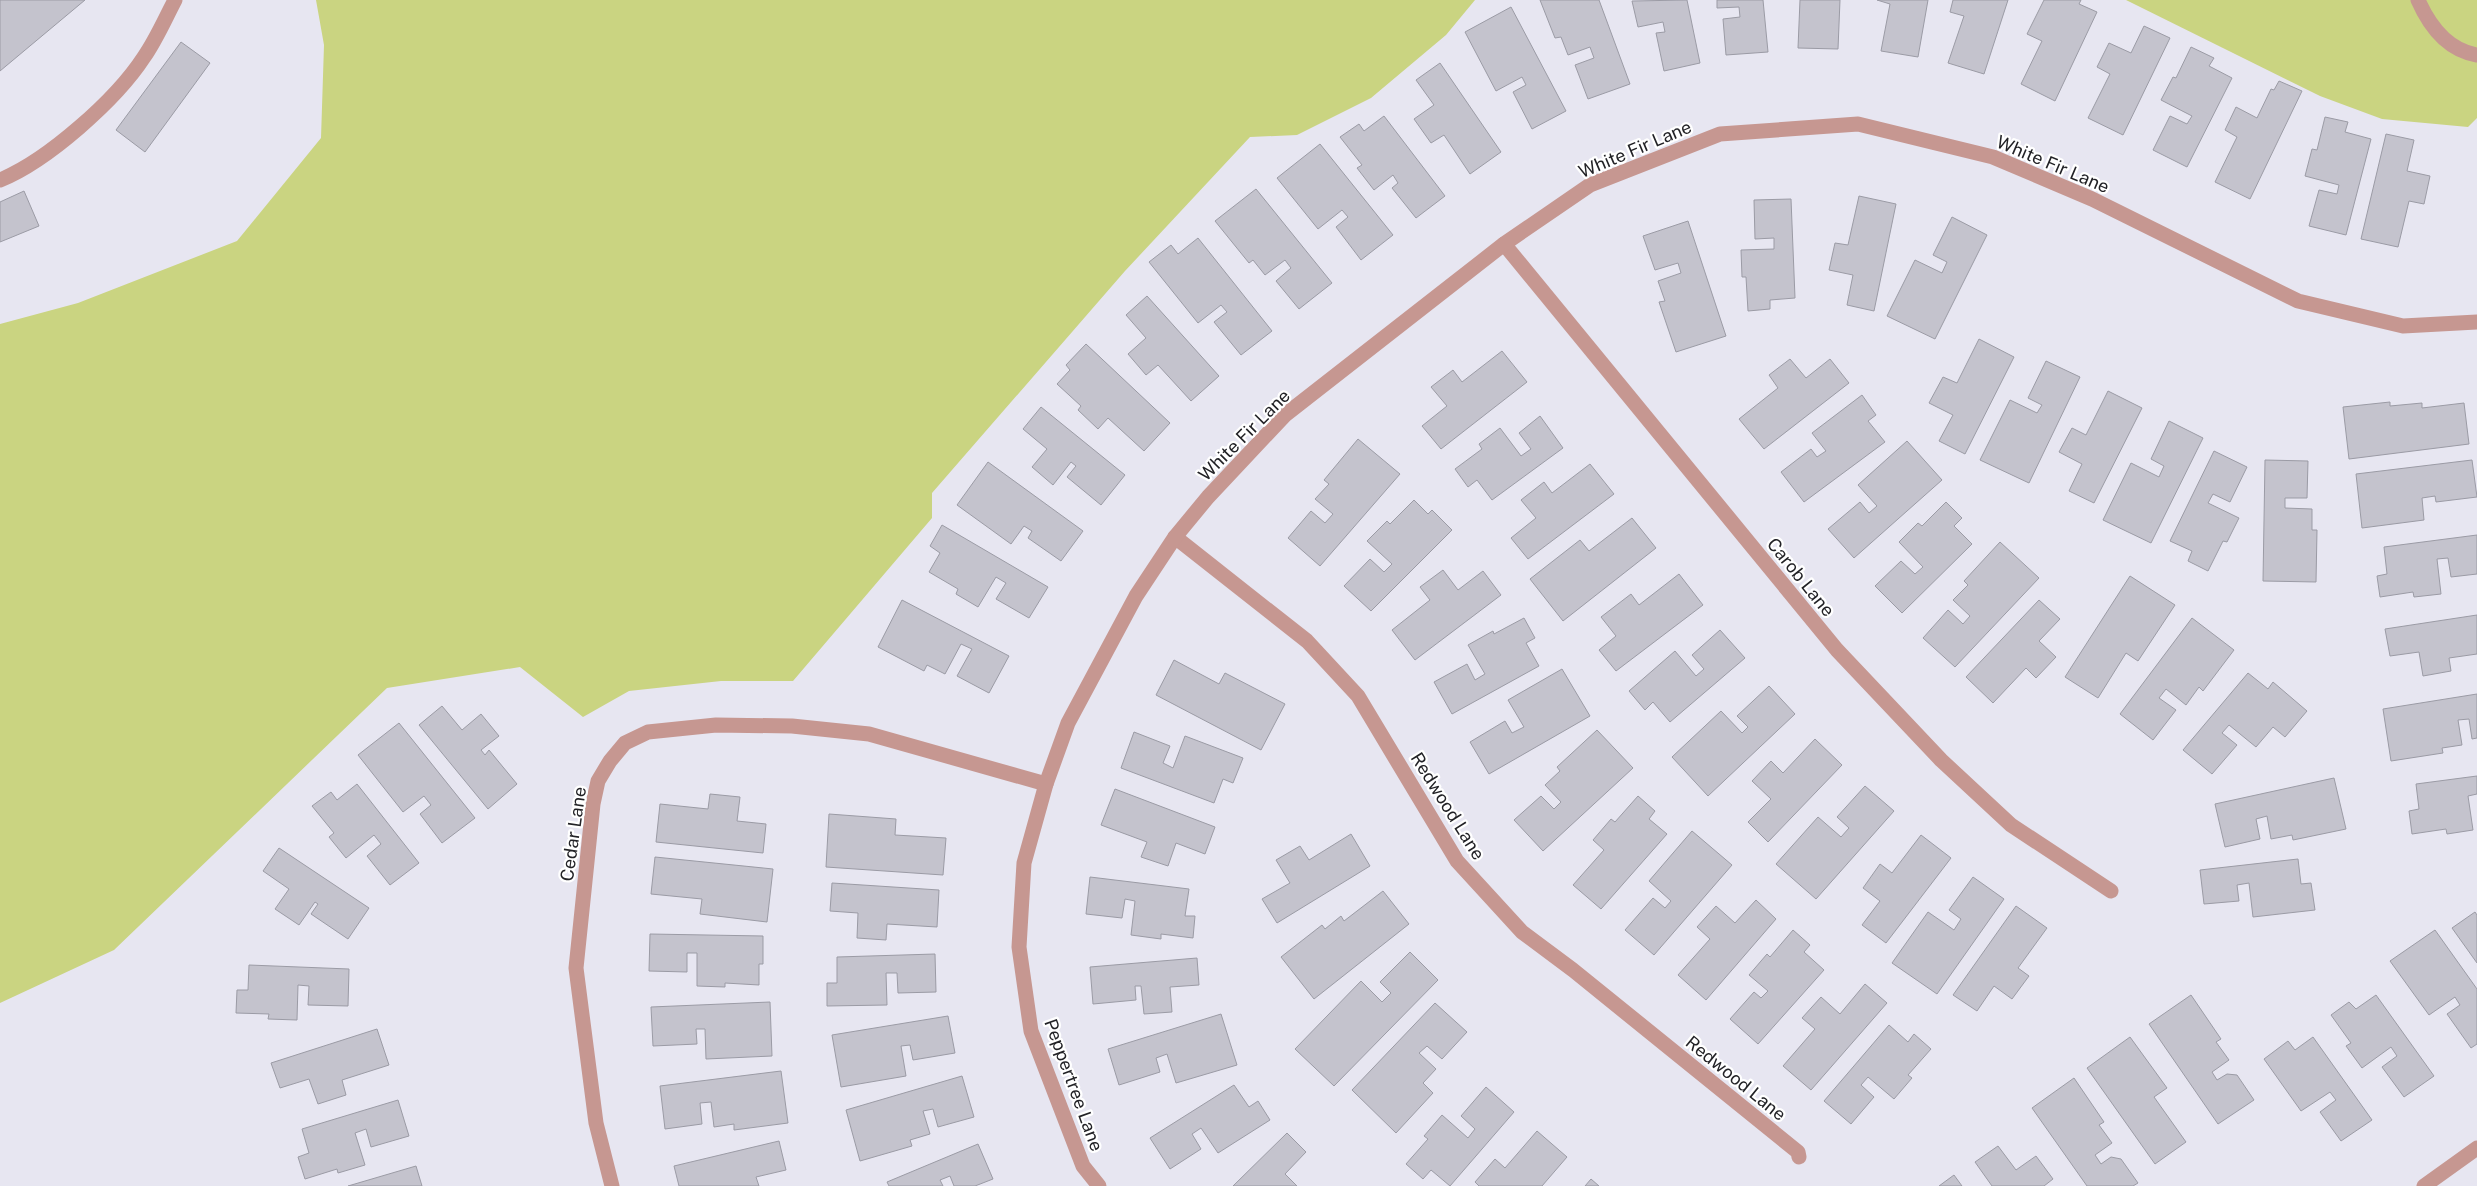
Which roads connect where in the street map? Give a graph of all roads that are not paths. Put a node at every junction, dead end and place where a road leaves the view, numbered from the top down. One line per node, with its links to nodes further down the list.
1 (175, 0): 4 (street)
2 (2418, 0): 3 (street)
3 (2477, 55)
4 (0, 180)
5 (1504, 244): 6 (street, White Fir Lane); 7 (street, White Fir Lane); 9 (street, Carob Lane)
6 (2477, 322)
7 (1176, 537): 8 (street, White Fir Lane); 11 (street, Redwood Lane)
8 (1046, 784): 12 (street, Cedar Lane); 13 (street, Peppertree Lane)
9 (2111, 891)
10 (2477, 1148): 14 (street)
11 (1799, 1157)
12 (612, 1186)
13 (1099, 1186)
14 (2424, 1186)

